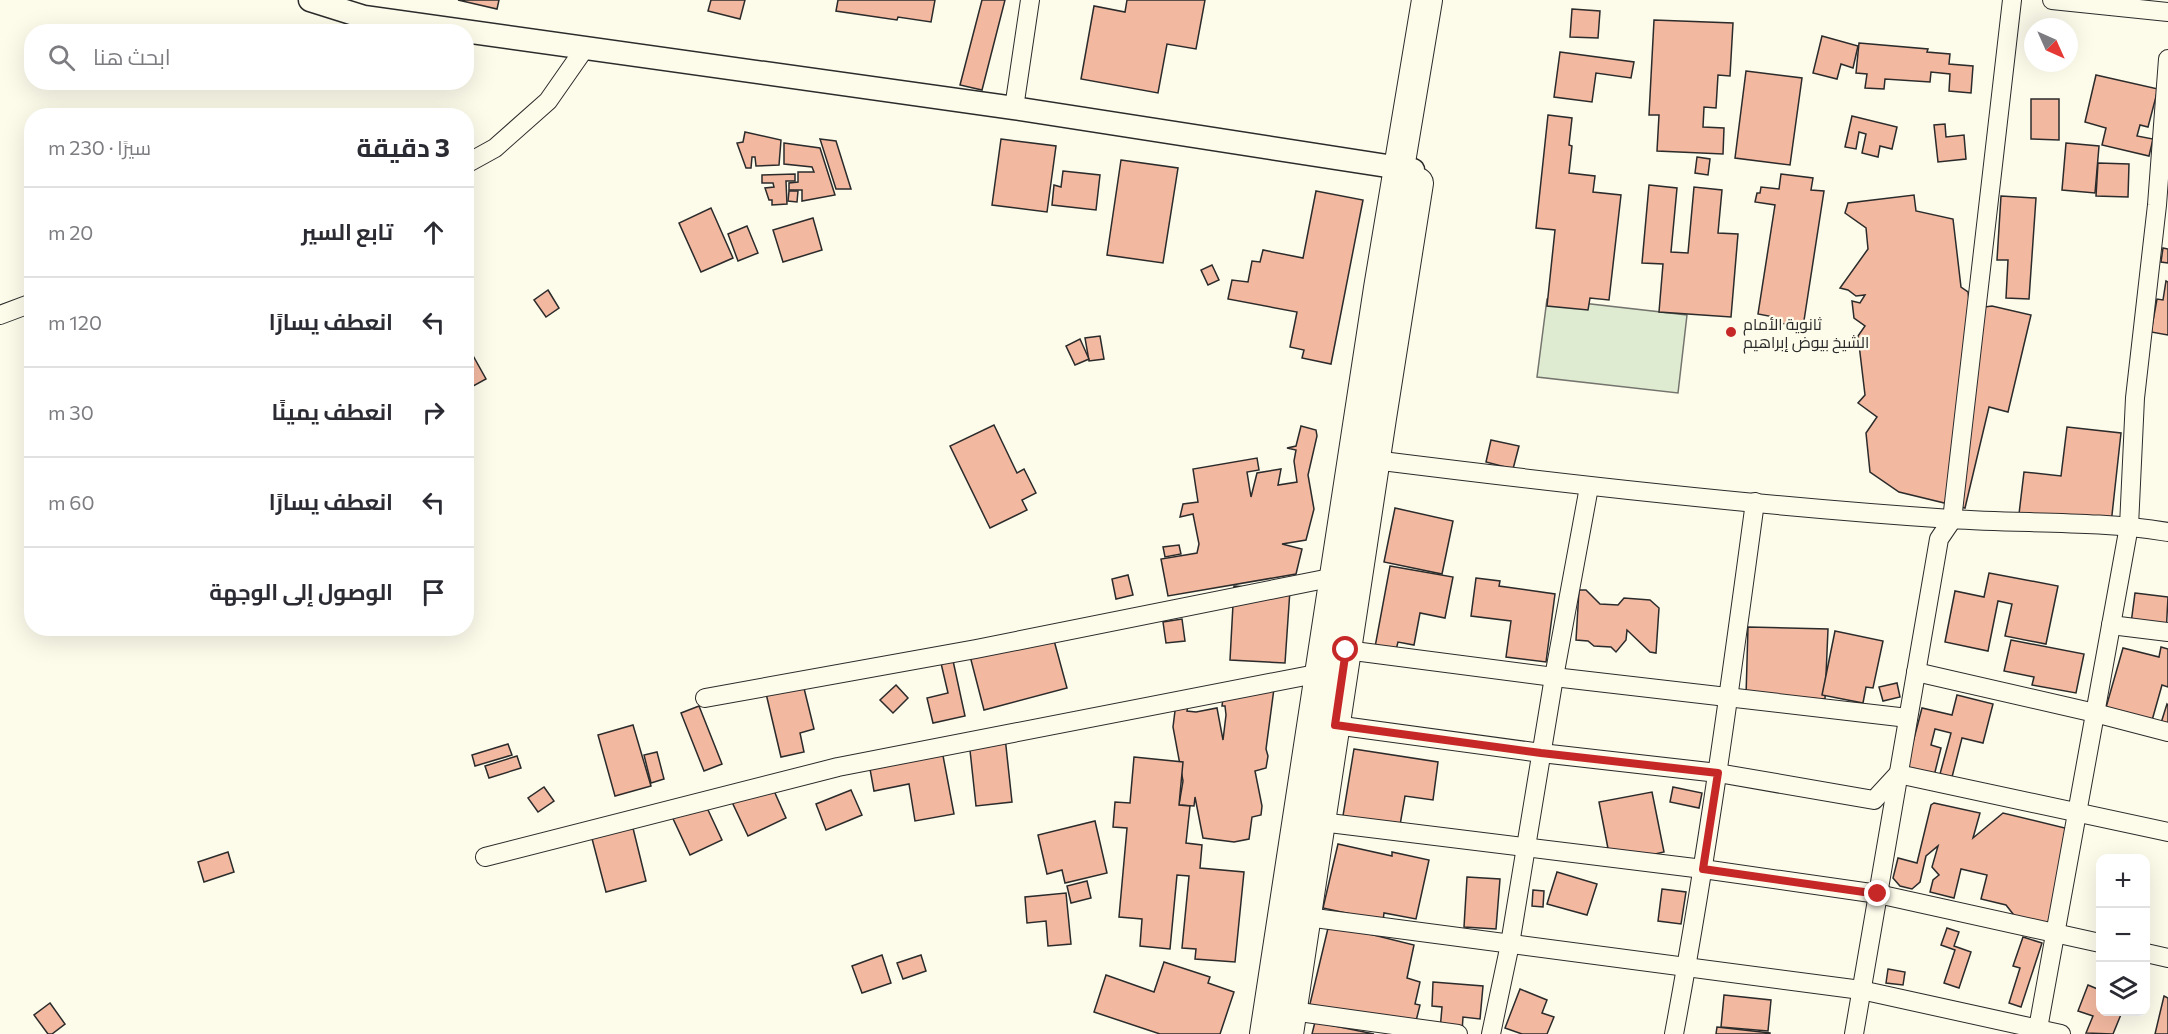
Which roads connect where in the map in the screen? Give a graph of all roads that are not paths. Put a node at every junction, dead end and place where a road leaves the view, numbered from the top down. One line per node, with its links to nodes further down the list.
1 (310, 0): 8 (street)
2 (1030, 0): 14 (street)
3 (1426, 0): 16 (main road)
4 (1448, 0): 16 (main road)
5 (2012, 0): 22 (street)
6 (2052, 0): 7 (street)
7 (2116, 3): 9 (street)
8 (345, 6): 10 (street)
9 (2168, 12)
10 (419, 24)
11 (474, 32): 12 (street)
12 (585, 48): 14 (street); 15 (street)
13 (2168, 59): 23 (street)
14 (1014, 108): 16 (street)
15 (474, 160)
16 (1410, 170): 19 (main road); 25 (main road)
17 (24, 306): 18 (street)
18 (0, 315)
19 (1374, 460): 20 (street); 28 (main road)
20 (1589, 487): 21 (street); 31 (street)
21 (1755, 502): 22 (street); 32 (street)
22 (1952, 519): 23 (street); 29 (street)
23 (2129, 526): 24 (street); 26 (street)
24 (2168, 532)
25 (1335, 578): 30 (main road); 33 (street)
26 (2111, 625): 27 (street); 34 (street)
27 (2168, 632)
28 (1346, 650): 31 (street); 36 (main road)
29 (1916, 672): 34 (street); 35 (street)
30 (1321, 673): 45 (street); 58 (main road)
31 (1554, 677): 32 (street); 38 (street)
32 (1729, 696): 35 (street); 39 (street)
33 (705, 698)
34 (2096, 713): 37 (street); 41 (street)
35 (1908, 718): 40 (street)
36 (1335, 725): 38 (street); 42 (main road)
37 (2168, 732)
38 (1541, 753): 39 (street); 44 (street)
39 (1718, 773): 40 (street); 46 (street)
40 (1898, 774): 41 (street); 47 (street)
41 (2077, 812): 43 (street); 49 (street)
42 (1321, 822): 44 (street); 48 (main road)
43 (2168, 832)
44 (1525, 847): 46 (street); 51 (street)
45 (485, 857)
46 (1703, 869): 47 (street); 54 (street)
47 (1878, 894): 49 (street); 55 (street)
48 (1307, 917): 51 (street); 56 (main road)
49 (2055, 933): 50 (street); 57 (street)
50 (2096, 942)
51 (1510, 944): 54 (street); 60 (street)
52 (2150, 954): 53 (street)
53 (2168, 958)
54 (1686, 967): 55 (street); 61 (street)
55 (1861, 990): 57 (street); 62 (street)
56 (1290, 1023): 59 (street)
57 (2038, 1031): 63 (street)
58 (1265, 1034)
59 (1458, 1034)
60 (1491, 1034)
61 (1674, 1034)
62 (1854, 1034)
63 (2061, 1034)

